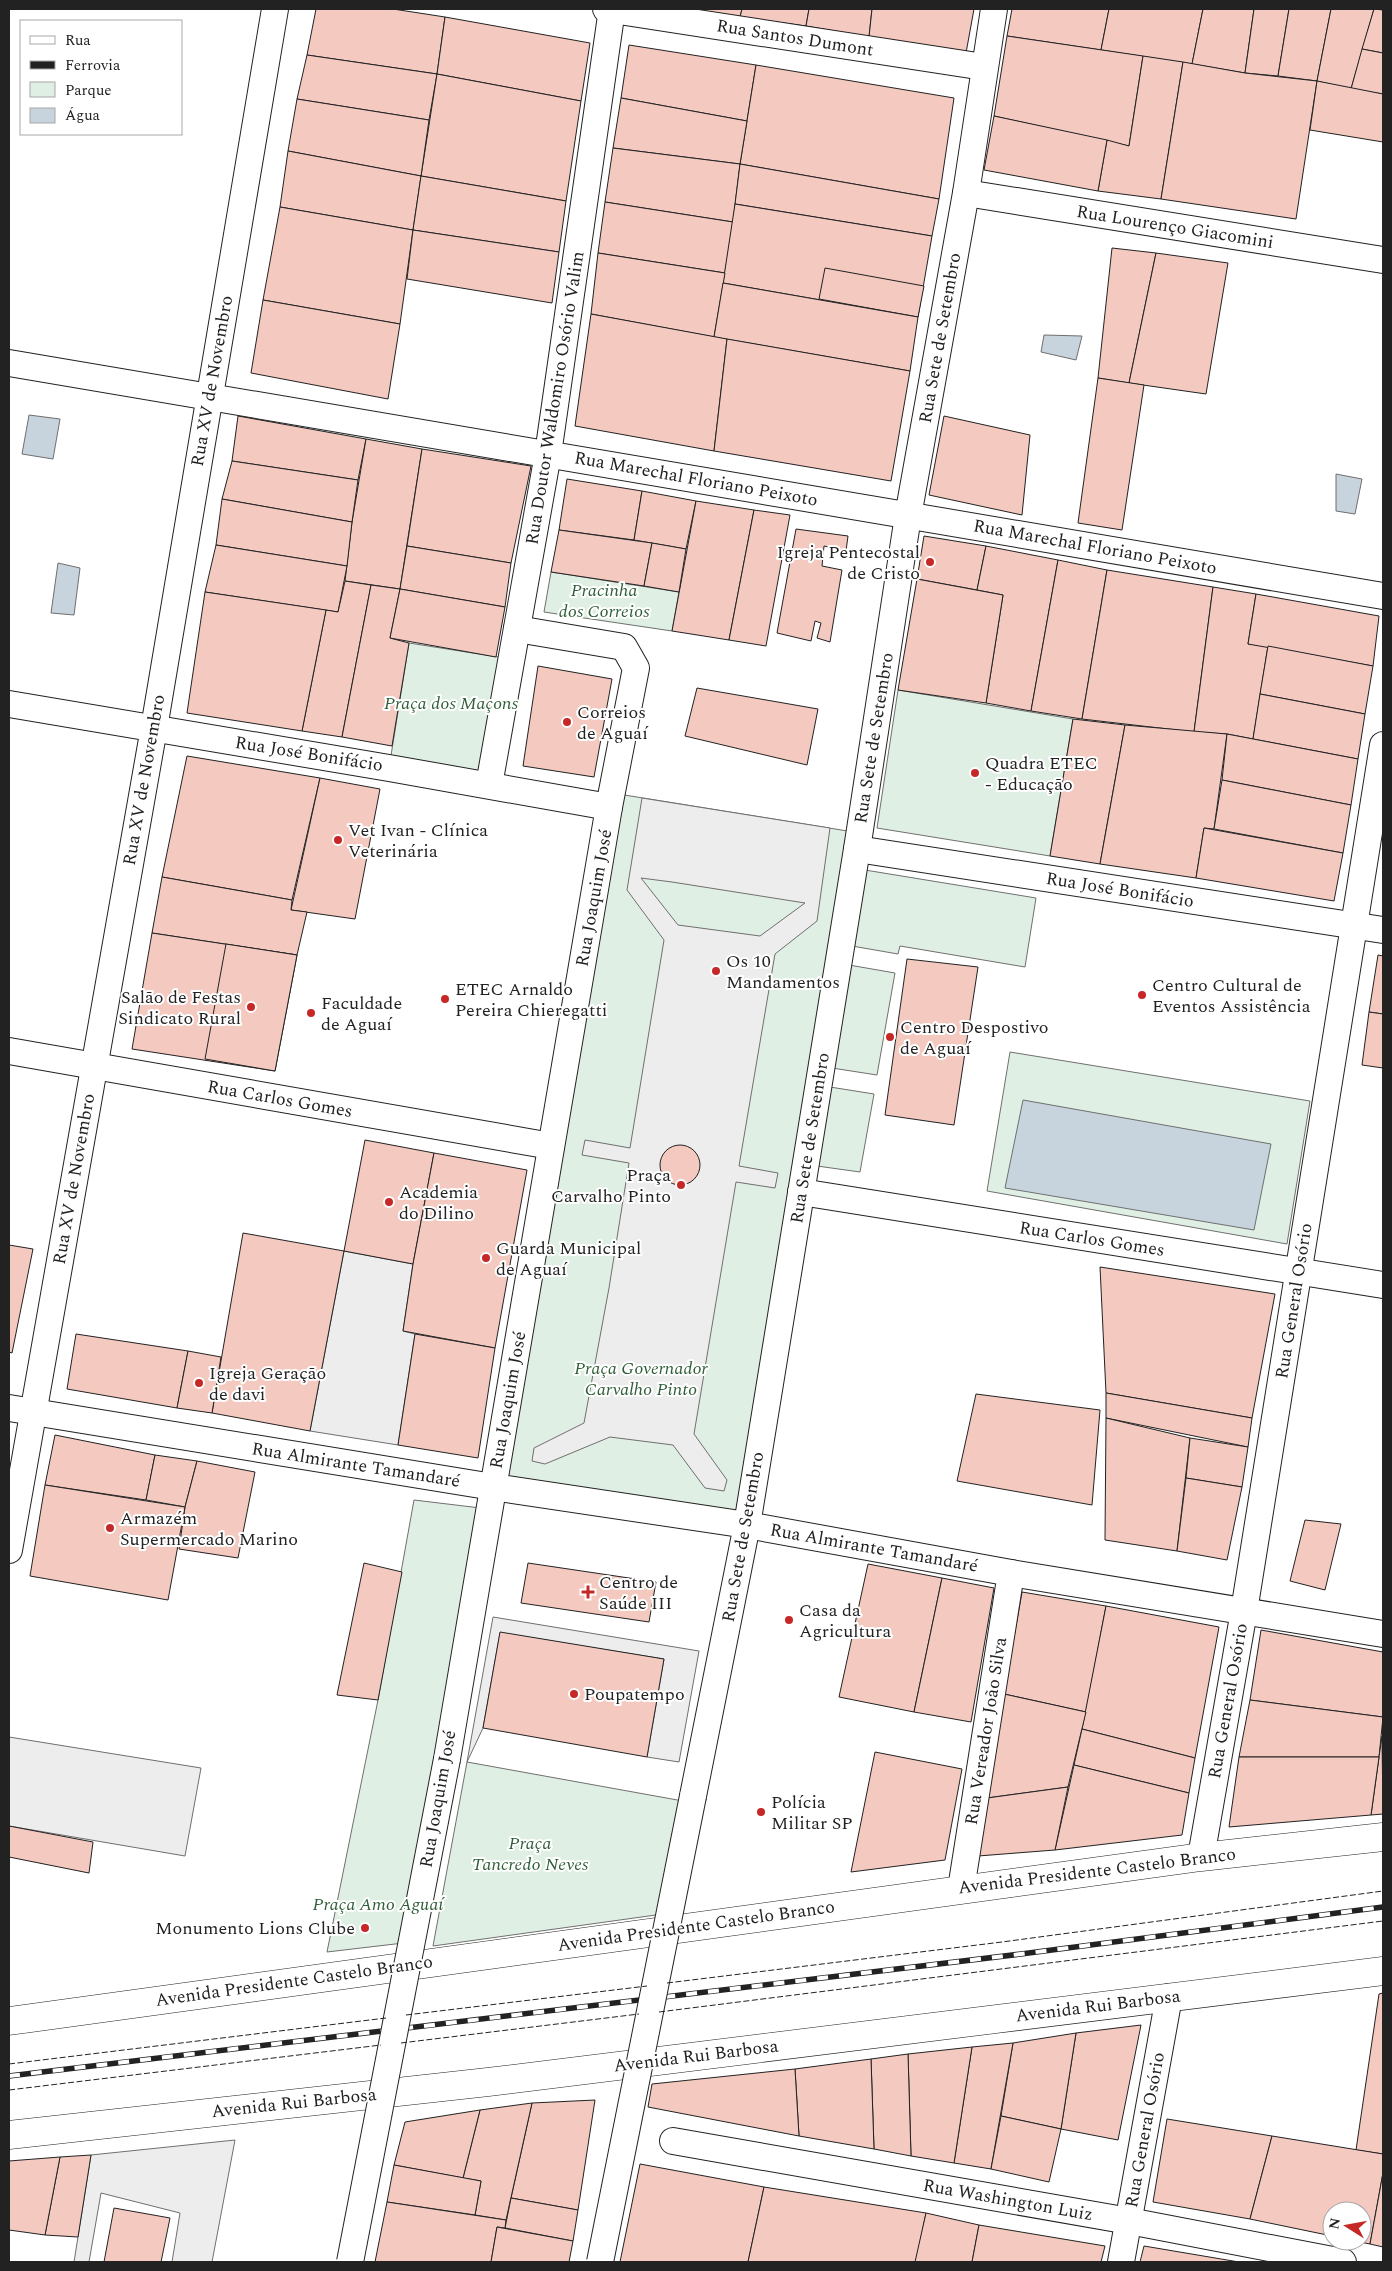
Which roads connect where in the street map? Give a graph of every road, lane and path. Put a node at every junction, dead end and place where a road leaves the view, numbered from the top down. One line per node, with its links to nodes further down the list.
1 (276, 9): 8 (street, Rua XV de Novembro)
2 (610, 9): 4 (street, Rua Santos Dumont); 9 (street, Rua Doutor Waldomiro Osório Valim)
3 (994, 9): 4 (street, Rua Sete de Setembro)
4 (984, 67): 5 (street, Rua Sete de Setembro)
5 (966, 193): 6 (street, Rua Lourenço Giacomini); 10 (street, Rua Sete de Setembro)
6 (1383, 260)
7 (9, 364): 8 (street, Rua Marechal Floriano Peixoto)
8 (210, 397): 9 (street, Rua Marechal Floriano Peixoto); 14 (street, Rua XV de Novembro)
9 (548, 454): 10 (street, Rua Marechal Floriano Peixoto); 12 (street, Rua Doutor Waldomiro Osório Valim)
10 (908, 516): 11 (street, Rua Marechal Floriano Peixoto); 18 (street, Rua Sete de Setembro)
11 (1383, 596)
12 (517, 629): 16 (street, Rua Doutor Waldomiro Osório Valim); 17 (street, Rua Joaquim José)
13 (9, 704): 14 (street, Rua José Bonifácio)
14 (154, 728): 16 (street, Rua José Bonifácio); 22 (street, Rua XV de Novembro)
15 (1383, 745): 19 (street, Rua General Osório)
16 (489, 785): 17 (street, Rua José Bonifácio)
17 (609, 807): 23 (street, Rua Joaquim José)
18 (857, 849): 19 (street, Rua José Bonifácio); 24 (street, Rua Sete de Setembro)
19 (1354, 926): 20 (street, Rua José Bonifácio); 25 (street, Rua General Osório)
20 (1383, 930)
21 (9, 1051): 22 (street, Rua Carlos Gomes)
22 (94, 1066): 23 (street, Rua Carlos Gomes); 27 (street, Rua XV de Novembro)
23 (551, 1146): 28 (street, Rua Joaquim José)
24 (801, 1192): 25 (street, Rua Carlos Gomes); 29 (street, Rua Sete de Setembro)
25 (1298, 1272): 26 (street, Rua Carlos Gomes); 32 (street, Rua General Osório)
26 (1383, 1286)
27 (21, 1410): 28 (street, Rua Almirante Tamandaré); 30 (street, Rua XV de Novembro)
28 (493, 1487): 29 (street, Rua Almirante Tamandaré); 43 (street, Rua Joaquim José, bridge)
29 (747, 1525): 31 (street, Rua Almirante Tamandaré); 44 (street, Rua Sete de Setembro, bridge)
30 (9, 1550)
31 (1011, 1572): 32 (street, Rua Almirante Tamandaré); 36 (street, Rua Vereador João Silva)
32 (1244, 1611): 33 (street, Rua Almirante Tamandaré); 35 (street, Rua General Osório)
33 (1383, 1634)
34 (1383, 1837): 35 (main road, Avenida Presidente Castelo Branco)
35 (1201, 1857): 36 (main road, Avenida Presidente Castelo Branco)
36 (961, 1889): 39 (main road, Avenida Presidente Castelo Branco)
37 (1383, 1971): 38 (main road, Avenida Rui Barbosa)
38 (1169, 1997): 40 (main road, Avenida Rui Barbosa); 42 (street, Rua General Osório)
39 (9, 2021)
40 (9, 2135)
41 (673, 2141): 42 (street, Rua Washington Luiz)
42 (1129, 2221): 45 (street, Rua General Osório); 46 (street, Rua Washington Luiz)
43 (350, 2262)
44 (600, 2262)
45 (1121, 2262)
46 (1343, 2262)

